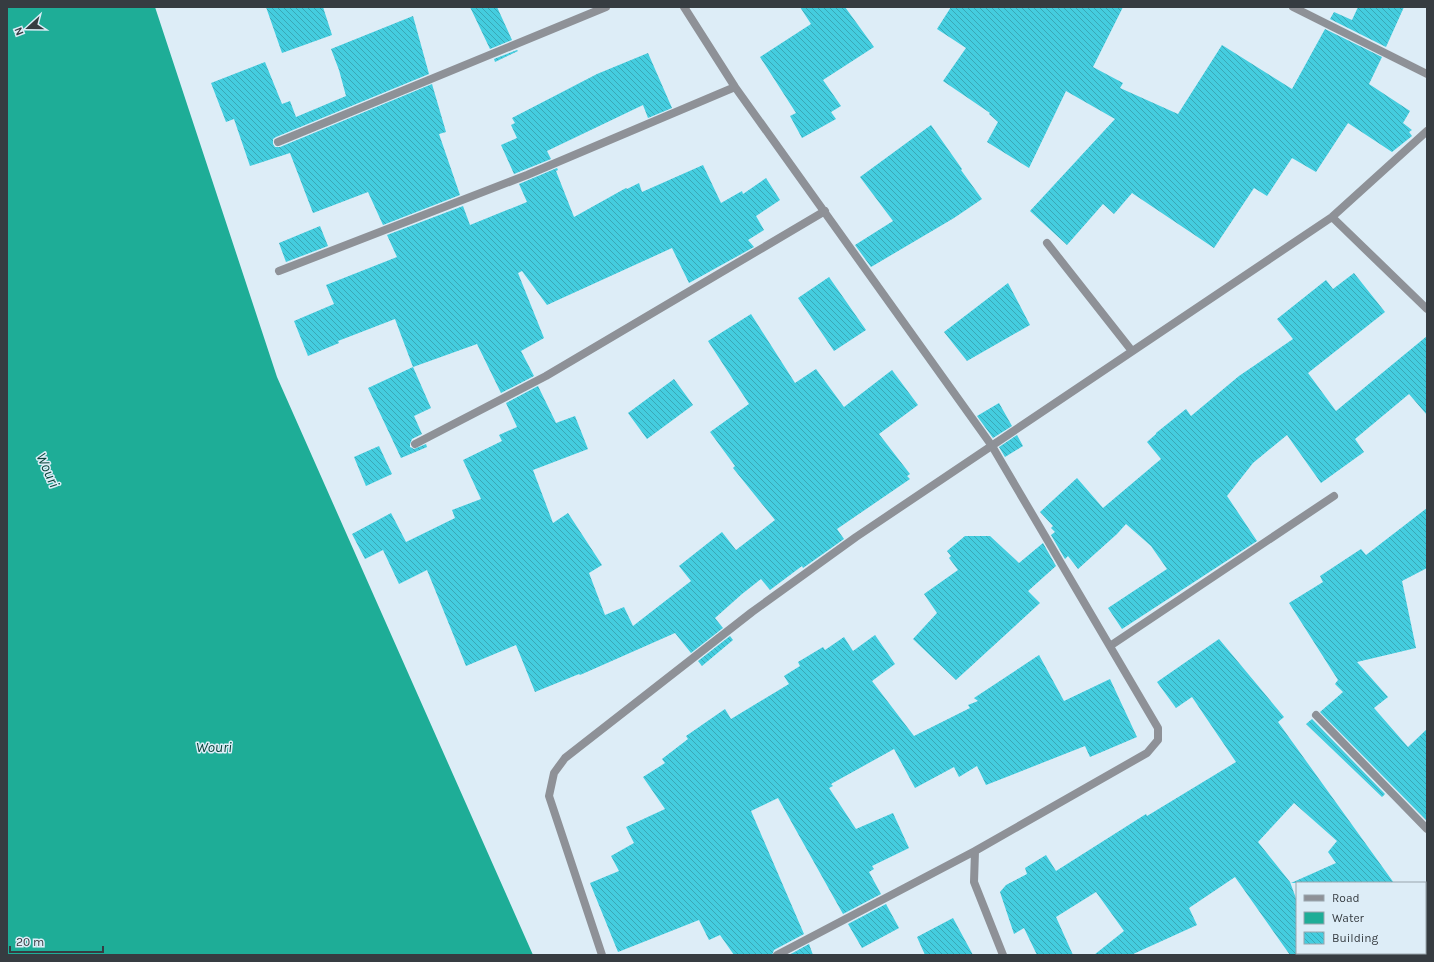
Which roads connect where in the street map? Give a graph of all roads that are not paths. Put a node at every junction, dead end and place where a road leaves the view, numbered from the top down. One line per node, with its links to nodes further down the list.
1 (606, 7): 7 (street)
2 (684, 7): 5 (street)
3 (1293, 7): 4 (street)
4 (1427, 74)
5 (735, 87): 8 (street); 11 (street)
6 (1427, 132): 9 (street)
7 (278, 142)
8 (825, 211): 14 (street); 15 (street)
9 (1332, 216): 12 (street); 13 (street)
10 (1048, 243): 13 (street)
11 (279, 271)
12 (1427, 309)
13 (1132, 351): 15 (street)
14 (415, 444)
15 (992, 446): 17 (street); 21 (street)
16 (1334, 496): 17 (street)
17 (1110, 646): 20 (street)
18 (1316, 715): 19 (street)
19 (1427, 829)
20 (975, 851): 22 (street); 23 (street)
21 (602, 955)
22 (778, 955)
23 (1003, 955)

